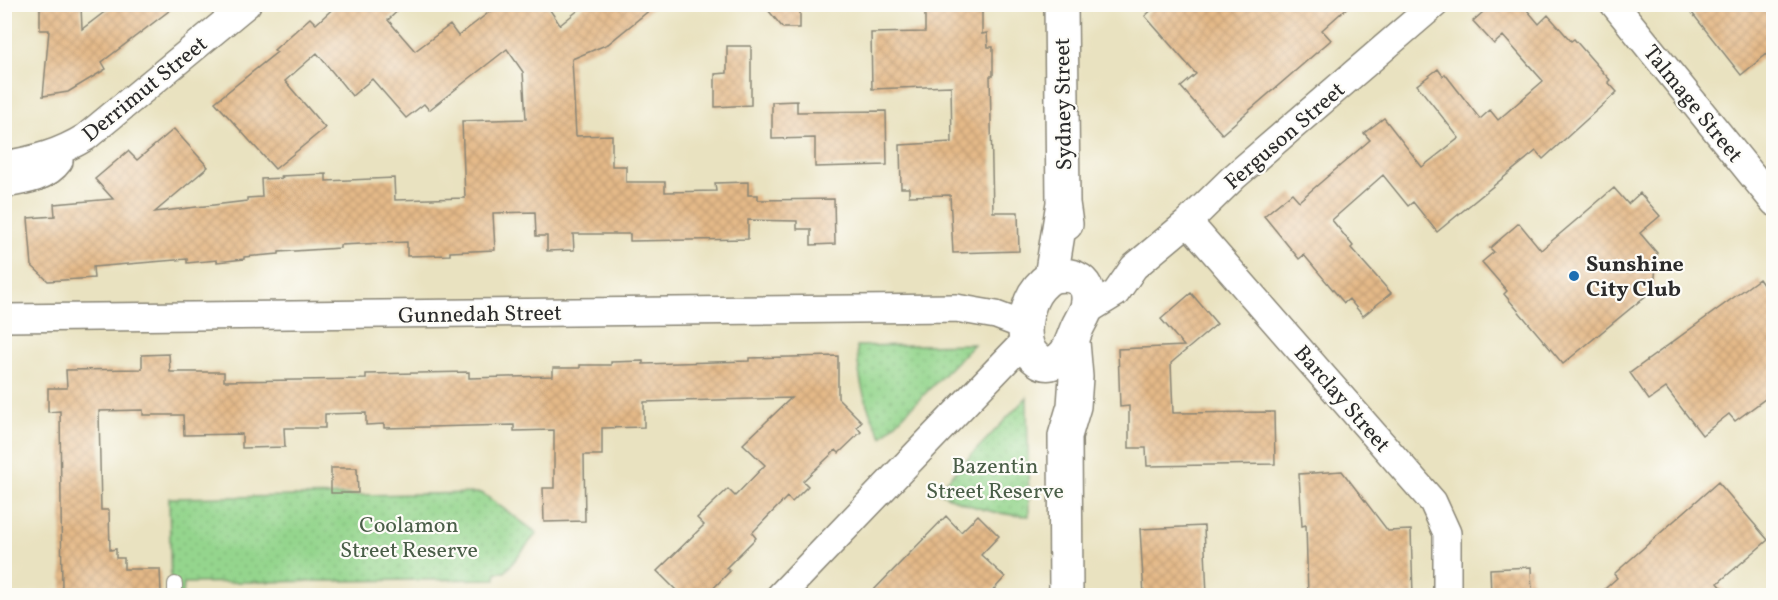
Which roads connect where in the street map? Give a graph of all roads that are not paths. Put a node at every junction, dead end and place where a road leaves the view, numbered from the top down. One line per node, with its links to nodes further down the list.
1 (247, 4): 5 (street, Derrimut Street)
2 (1061, 4): 10 (street, Sydney Street)
3 (1435, 4): 9 (street, Ferguson Street)
4 (1614, 4): 8 (street, Talmage Street)
5 (68, 148): 6 (street, Derrimut Street); 7 (street, Derrimut Street)
6 (4, 165)
7 (4, 184)
8 (1773, 202)
9 (1188, 222): 10 (street, Ferguson Street); 16 (street, Barclay Street)
10 (1065, 288): 11 (street, Gunnedah Street); 13 (street, Sydney Street); 13 (street, Sydney Street)
11 (956, 308): 12 (street, Gunnedah Street); 13 (street, Gunnedah Street)
12 (4, 318)
13 (1042, 346): 14 (street); 15 (street, Sydney Street)
14 (780, 596)
15 (1066, 596)
16 (1447, 596)

